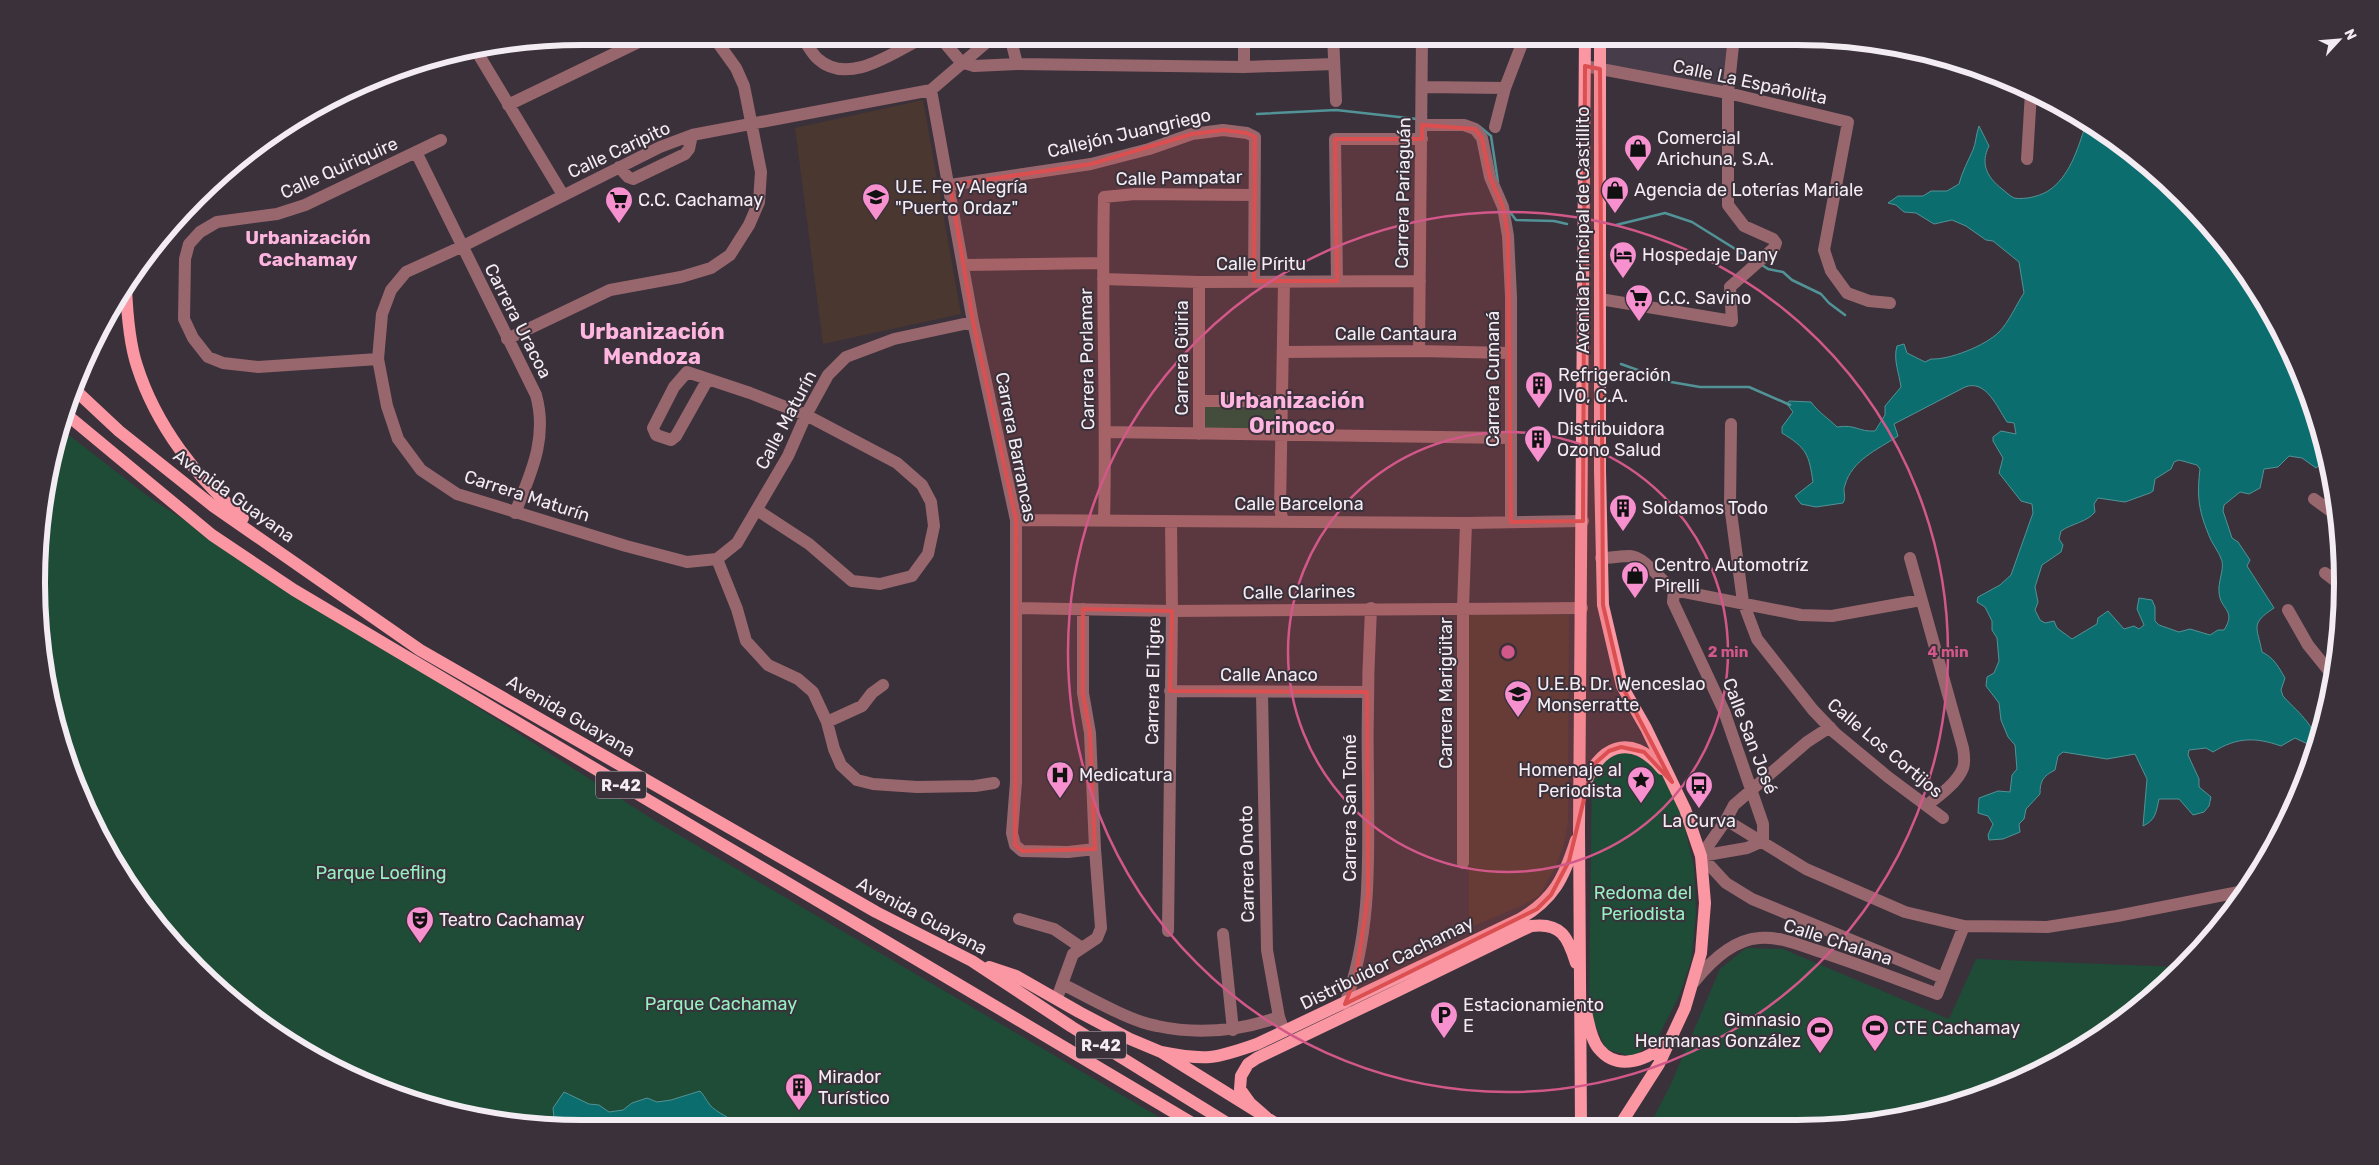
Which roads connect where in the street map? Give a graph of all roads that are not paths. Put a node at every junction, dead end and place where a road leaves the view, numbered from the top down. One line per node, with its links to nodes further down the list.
1 (632, 45): 28 (street)
2 (719, 45): 30 (street)
3 (809, 45): 4 (street)
4 (908, 45)
5 (946, 45): 16 (street)
6 (983, 45): 16 (street)
7 (1012, 45): 17 (street)
8 (1244, 45): 20 (street)
9 (1333, 45): 18 (street)
10 (1422, 45): 22 (street, Carrera Pariaguán)
11 (1522, 45): 23 (street)
12 (1585, 45): 19 (main road, Avenida Principal de Castillito)
13 (1600, 45): 21 (main road, Avenida Principal de Castillito)
14 (1733, 45): 25 (street)
15 (479, 55): 28 (street)
16 (961, 62): 17 (street); 24 (street)
17 (1016, 64): 20 (street)
18 (1334, 64): 20 (street); 27 (street)
19 (1585, 66): 21 (street, Calle La Españolita); 78 (main road, Avenida Principal de Castillito)
20 (1244, 67)
21 (1600, 69): 25 (street, Calle La Españolita); 52 (main road, Avenida Principal de Castillito)
22 (1422, 87): 23 (street); 29 (street, Carrera Pariaguán)
23 (1505, 88): 31 (street)
24 (932, 90): 30 (street, Calle Caripito); 38 (street, Carrera Barrancas)
25 (1728, 93): 52 (street); 53 (street, Calle La Españolita)
26 (2031, 98): 36 (street)
27 (1336, 101)
28 (508, 105): 39 (street)
29 (1422, 121): 33 (street, Carrera Pariaguán); 58 (street, Carrera Cumaná)
30 (752, 125): 32 (street, Calle Caripito); 55 (street)
31 (1495, 127)
32 (692, 135): 37 (street, Calle Caripito); 37 (street)
33 (1422, 139): 48 (street); 49 (street, Carrera Pariaguán)
34 (441, 140): 35 (street, Calle Quiriquire)
35 (416, 152): 42 (street, Carrera Uracoa); 59 (street, Calle Quiriquire)
36 (2026, 159)
37 (619, 166): 39 (street, Calle Caripito)
38 (950, 185): 40 (street, Callejón Juangriego); 44 (street, Carrera Barrancas)
39 (563, 195): 42 (street, Calle Caripito)
40 (1254, 195): 41 (street, Calle Pampatar); 46 (street)
41 (1104, 197): 43 (street, Carrera Porlamar)
42 (461, 247): 55 (street, Carrera Uracoa); 59 (street, Calle Caripito)
43 (1103, 263): 44 (street); 45 (street, Carrera Porlamar)
44 (964, 265): 54 (street, Carrera Barrancas)
45 (1103, 279): 50 (street, Calle Píritu); 67 (street, Carrera Porlamar)
46 (1254, 281): 47 (street, Calle Píritu); 50 (street, Calle Píritu)
47 (1284, 281): 48 (street, Calle Píritu); 57 (street)
48 (1337, 281): 49 (street, Calle Píritu)
49 (1420, 281): 56 (street, Carrera Pariaguán)
50 (1199, 282): 63 (street, Carrera Güiria)
51 (127, 297): 82 (main road)
52 (1600, 299): 83 (main road, Avenida Principal de Castillito)
53 (1890, 303)
54 (973, 322): 64 (street, Calle Maturín); 75 (street, Carrera Barrancas)
55 (507, 339): 74 (street, Carrera Uracoa)
56 (1419, 351): 57 (street, Calle Cantaura); 58 (street, Calle Cantaura)
57 (1283, 352): 62 (street)
58 (1509, 353): 70 (street, Carrera Cumaná)
59 (378, 359): 74 (street, Carrera Maturín)
60 (708, 379): 60 (street); 64 (street)
61 (80, 394): 82 (main road, Avenida Guayana / R-42)
62 (1281, 401): 63 (street); 69 (street)
63 (1199, 402): 68 (street, Carrera Güiria)
64 (806, 415): 72 (street, Calle Maturín); 72 (street)
65 (71, 418): 135 (main road, Avenida Guayana / R-42)
66 (1731, 424): 90 (street, Calle Los Cortijos)
67 (1106, 432): 68 (street); 76 (street, Carrera Porlamar)
68 (1199, 434): 69 (street)
69 (1281, 435): 70 (street); 79 (street)
70 (1510, 438): 80 (street, Carrera Cumaná)
71 (2314, 499): 73 (street)
72 (757, 510): 85 (street, Calle Maturín)
73 (2329, 510)
74 (515, 513): 85 (street, Carrera Maturín)
75 (1016, 520): 76 (street, Calle Barcelona); 91 (street, Carrera Barrancas)
76 (1104, 521): 77 (street, Calle Barcelona)
77 (1171, 521): 79 (street, Calle Barcelona); 97 (street, Carrera El Tigre)
78 (1583, 521): 80 (street, Calle Barcelona); 95 (main road, Avenida Principal de Castillito)
79 (1283, 522): 81 (street, Calle Barcelona)
80 (1511, 522): 81 (street, Calle Barcelona)
81 (1466, 523): 94 (street, Carrera Marigüitar)
82 (284, 555): 122 (main road, Avenida Guayana / R-42)
83 (1601, 558): 88 (street); 105 (main road, Avenida Principal de Castillito)
84 (1910, 558): 89 (street)
85 (716, 559): 103 (street)
86 (2326, 573): 87 (street)
87 (2334, 579)
88 (1674, 590): 90 (street); 107 (street, Calle San José)
89 (1921, 600): 90 (street); 108 (street)
90 (1743, 602): 104 (street, Calle Los Cortijos)
91 (1017, 608): 92 (street, Calle Clarines); 113 (street, Carrera Barrancas)
92 (1083, 608): 97 (street, Calle Clarines); 113 (street)
93 (1371, 608): 94 (street, Calle Clarines); 97 (street, Calle Clarines); 101 (street, Carrera San Tomé)
94 (1463, 608): 95 (street, Calle Clarines); 115 (street, Carrera Marigüitar)
95 (1582, 608): 111 (main road, Avenida Principal de Castillito)
96 (2288, 610): 98 (street)
97 (1172, 611): 100 (street, Carrera El Tigre)
98 (2327, 667)
99 (883, 685): 103 (street)
100 (1170, 691): 102 (street, Calle Anaco); 119 (street, Carrera El Tigre)
101 (1367, 692): 102 (street, Calle Anaco); 128 (street, Carrera San Tomé)
102 (1262, 693): 129 (street, Carrera Onoto)
103 (827, 722): 106 (street)
104 (1830, 727): 107 (street); 108 (street, Calle Los Cortijos)
105 (1672, 782): 111 (main road); 114 (main road, Avenida Principal de Castillito)
106 (994, 783)
107 (1752, 789): 110 (street); 112 (street, Calle San José)
108 (1927, 806): 109 (street, Calle Los Cortijos)
109 (1943, 818)
110 (1726, 820): 112 (street); 114 (street)
111 (1579, 829): 123 (main road, Avenida Principal de Castillito); 128 (main road, Distribuidor Cachamay)
112 (1763, 841): 114 (street); 118 (street)
113 (1095, 849): 121 (street)
114 (1701, 856): 124 (street, Calle Chalana); 125 (main road, Avenida Principal de Castillito)
115 (1463, 863)
116 (2235, 893): 118 (street)
117 (1019, 919): 121 (street)
118 (1964, 926): 124 (street, Calle Chalana)
119 (1168, 931)
120 (1224, 934): 130 (street)
121 (1082, 948): 126 (street)
122 (972, 961): 127 (main road, Distribuidor Cachamay / R-42); 136 (main road, Avenida Guayana / R-42)
123 (1580, 978): 131 (main road); 134 (main road, Distribuidor Cachamay); 138 (main road)
124 (1943, 978): 125 (street, Calle Chalana)
125 (1694, 982): 131 (main road, Avenida Principal de Castillito)
126 (1062, 984): 127 (street); 130 (street)
127 (1057, 998): 133 (main road, Distribuidor Cachamay / R-42)
128 (1345, 1004): 132 (main road, Distribuidor Cachamay)
129 (1279, 1017): 130 (street); 132 (street, Carrera Onoto)
130 (1233, 1030)
131 (1676, 1030): 139 (main road, Avenida Principal de Castillito)
132 (1284, 1031): 133 (main road, Distribuidor Cachamay)
133 (1161, 1052): 134 (main road, Distribuidor Cachamay / R-42)
134 (1266, 1117): 137 (main road, Distribuidor Cachamay / R-42)
135 (1187, 1120)
136 (1222, 1120)
137 (1271, 1120)
138 (1581, 1120)
139 (1623, 1120)

